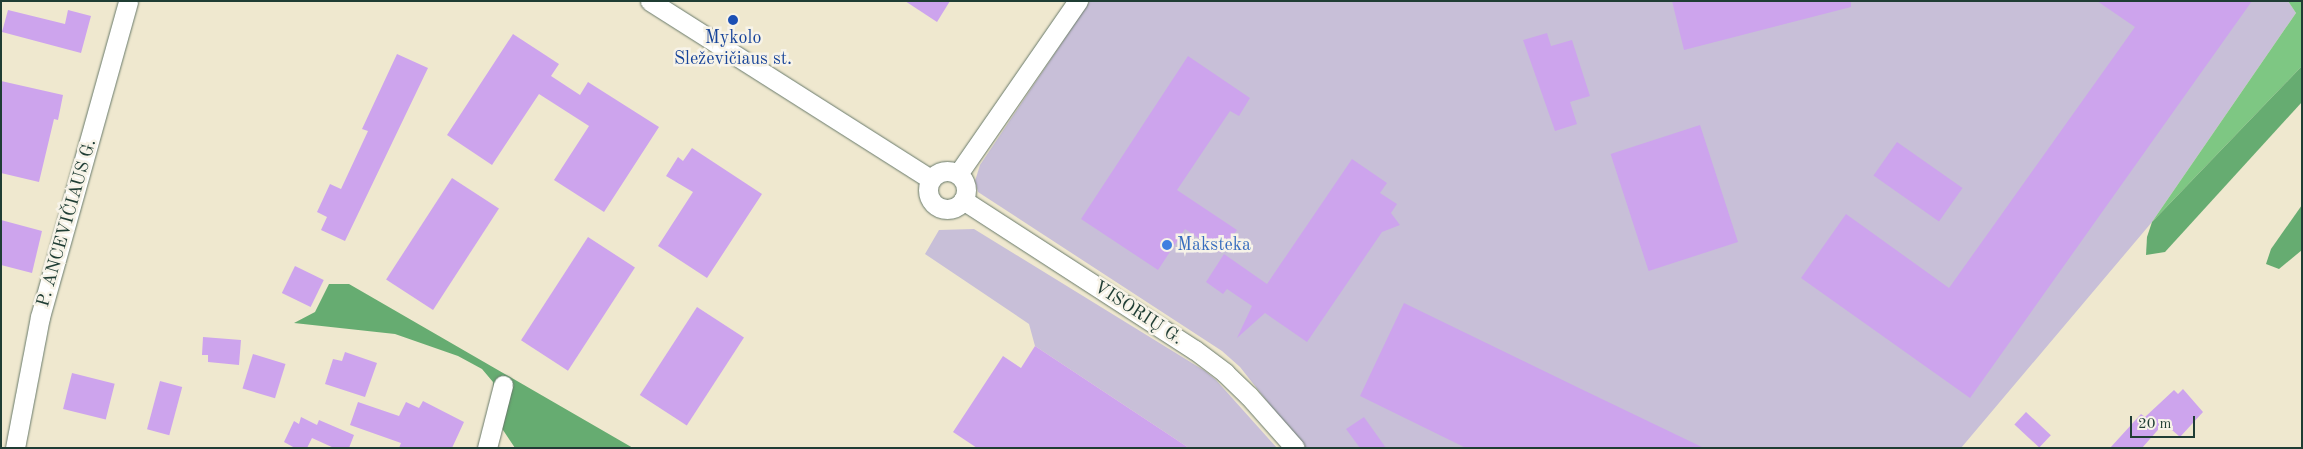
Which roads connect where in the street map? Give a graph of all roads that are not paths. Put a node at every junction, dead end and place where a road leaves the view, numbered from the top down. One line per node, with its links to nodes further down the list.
1 (128, 1): 8 (street, P. ANCEVIČIAUS G.)
2 (650, 1): 5 (street)
3 (1078, 1): 4 (street)
4 (958, 174): 5 (street); 6 (street)
5 (930, 179): 6 (street)
6 (963, 200): 10 (street, VISORIŲ G.)
7 (503, 385): 9 (street)
8 (15, 448)
9 (487, 448)
10 (1295, 448)

